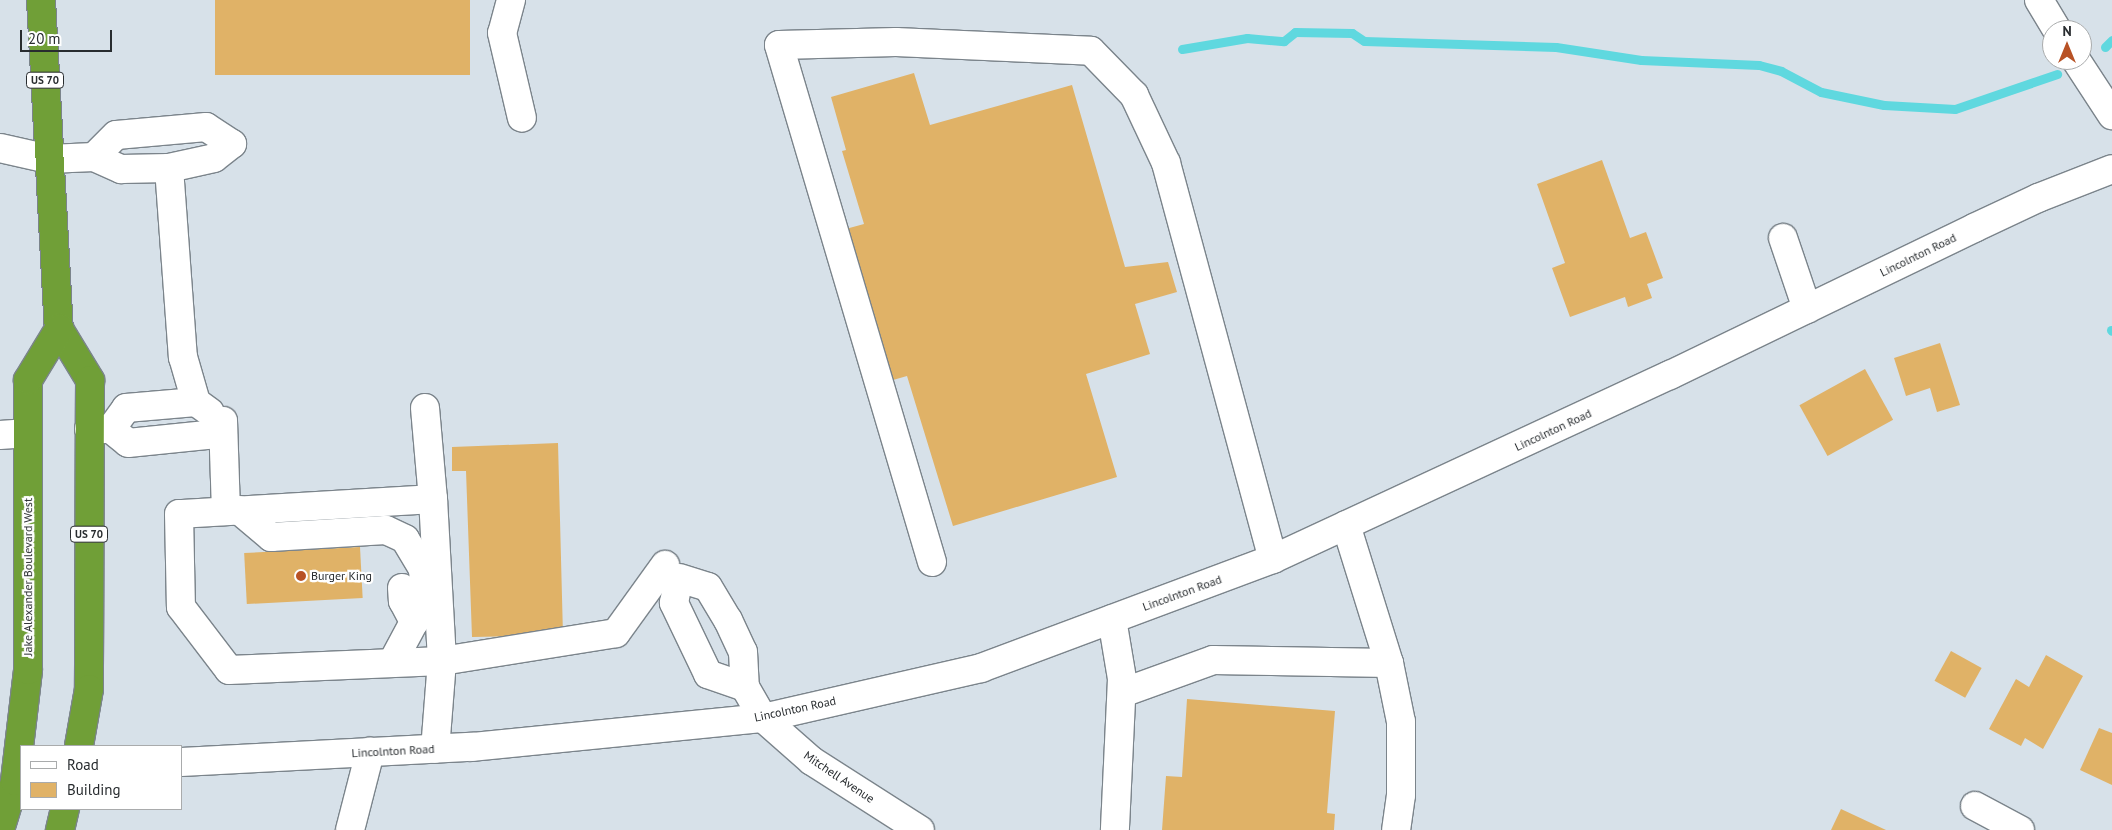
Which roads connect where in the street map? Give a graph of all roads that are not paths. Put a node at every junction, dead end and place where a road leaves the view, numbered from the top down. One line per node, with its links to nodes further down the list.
1 (41, 0): 10 (highway, US 70)
2 (511, 0): 7 (street)
3 (2040, 0): 4 (street)
4 (2051, 20)
5 (2083, 70): 6 (street)
6 (2112, 115)
7 (522, 118)
8 (0, 148): 10 (street)
9 (94, 157): 10 (street); 11 (street); 11 (street)
10 (49, 159): 15 (highway, US 70)
11 (169, 168): 16 (street)
12 (2112, 169): 14 (street, Lincolnton Road)
13 (1783, 238): 14 (street)
14 (1807, 309): 24 (street, Lincolnton Road)
15 (59, 329): 19 (highway, US 70); 20 (highway, Jake Alexander Boulevard West)
16 (196, 402): 18 (street); 19 (street)
17 (425, 408): 22 (street)
18 (223, 421): 19 (street); 23 (street)
19 (100, 429): 35 (highway, US 70)
20 (28, 433): 21 (street); 39 (highway, Jake Alexander Boulevard West)
21 (0, 435)
22 (433, 499): 23 (street); 29 (street)
23 (233, 510): 30 (street); 30 (street)
24 (1346, 525): 25 (street, Lincolnton Road); 31 (street)
25 (1272, 559): 26 (street); 28 (street, Lincolnton Road)
26 (932, 562)
27 (665, 565): 29 (street)
28 (1112, 619): 33 (street); 34 (street, Lincolnton Road)
29 (442, 661): 30 (street); 36 (street)
30 (392, 663)
31 (1389, 663): 33 (street); 47 (street)
32 (746, 687): 34 (street, Mitchell Avenue)
33 (1122, 693): 46 (street)
34 (764, 718): 36 (street, Lincolnton Road); 45 (street, Mitchell Avenue)
35 (79, 745)
36 (435, 749): 37 (street, Lincolnton Road)
37 (370, 752): 38 (street, Lincolnton Road); 44 (street)
38 (182, 762)
39 (12, 781): 42 (highway, Jake Alexander Boulevard West)
40 (1975, 806): 48 (street)
41 (65, 810): 43 (highway)
42 (0, 830)
43 (60, 830)
44 (350, 830)
45 (920, 830)
46 (1115, 830)
47 (1396, 830)
48 (2020, 830)

